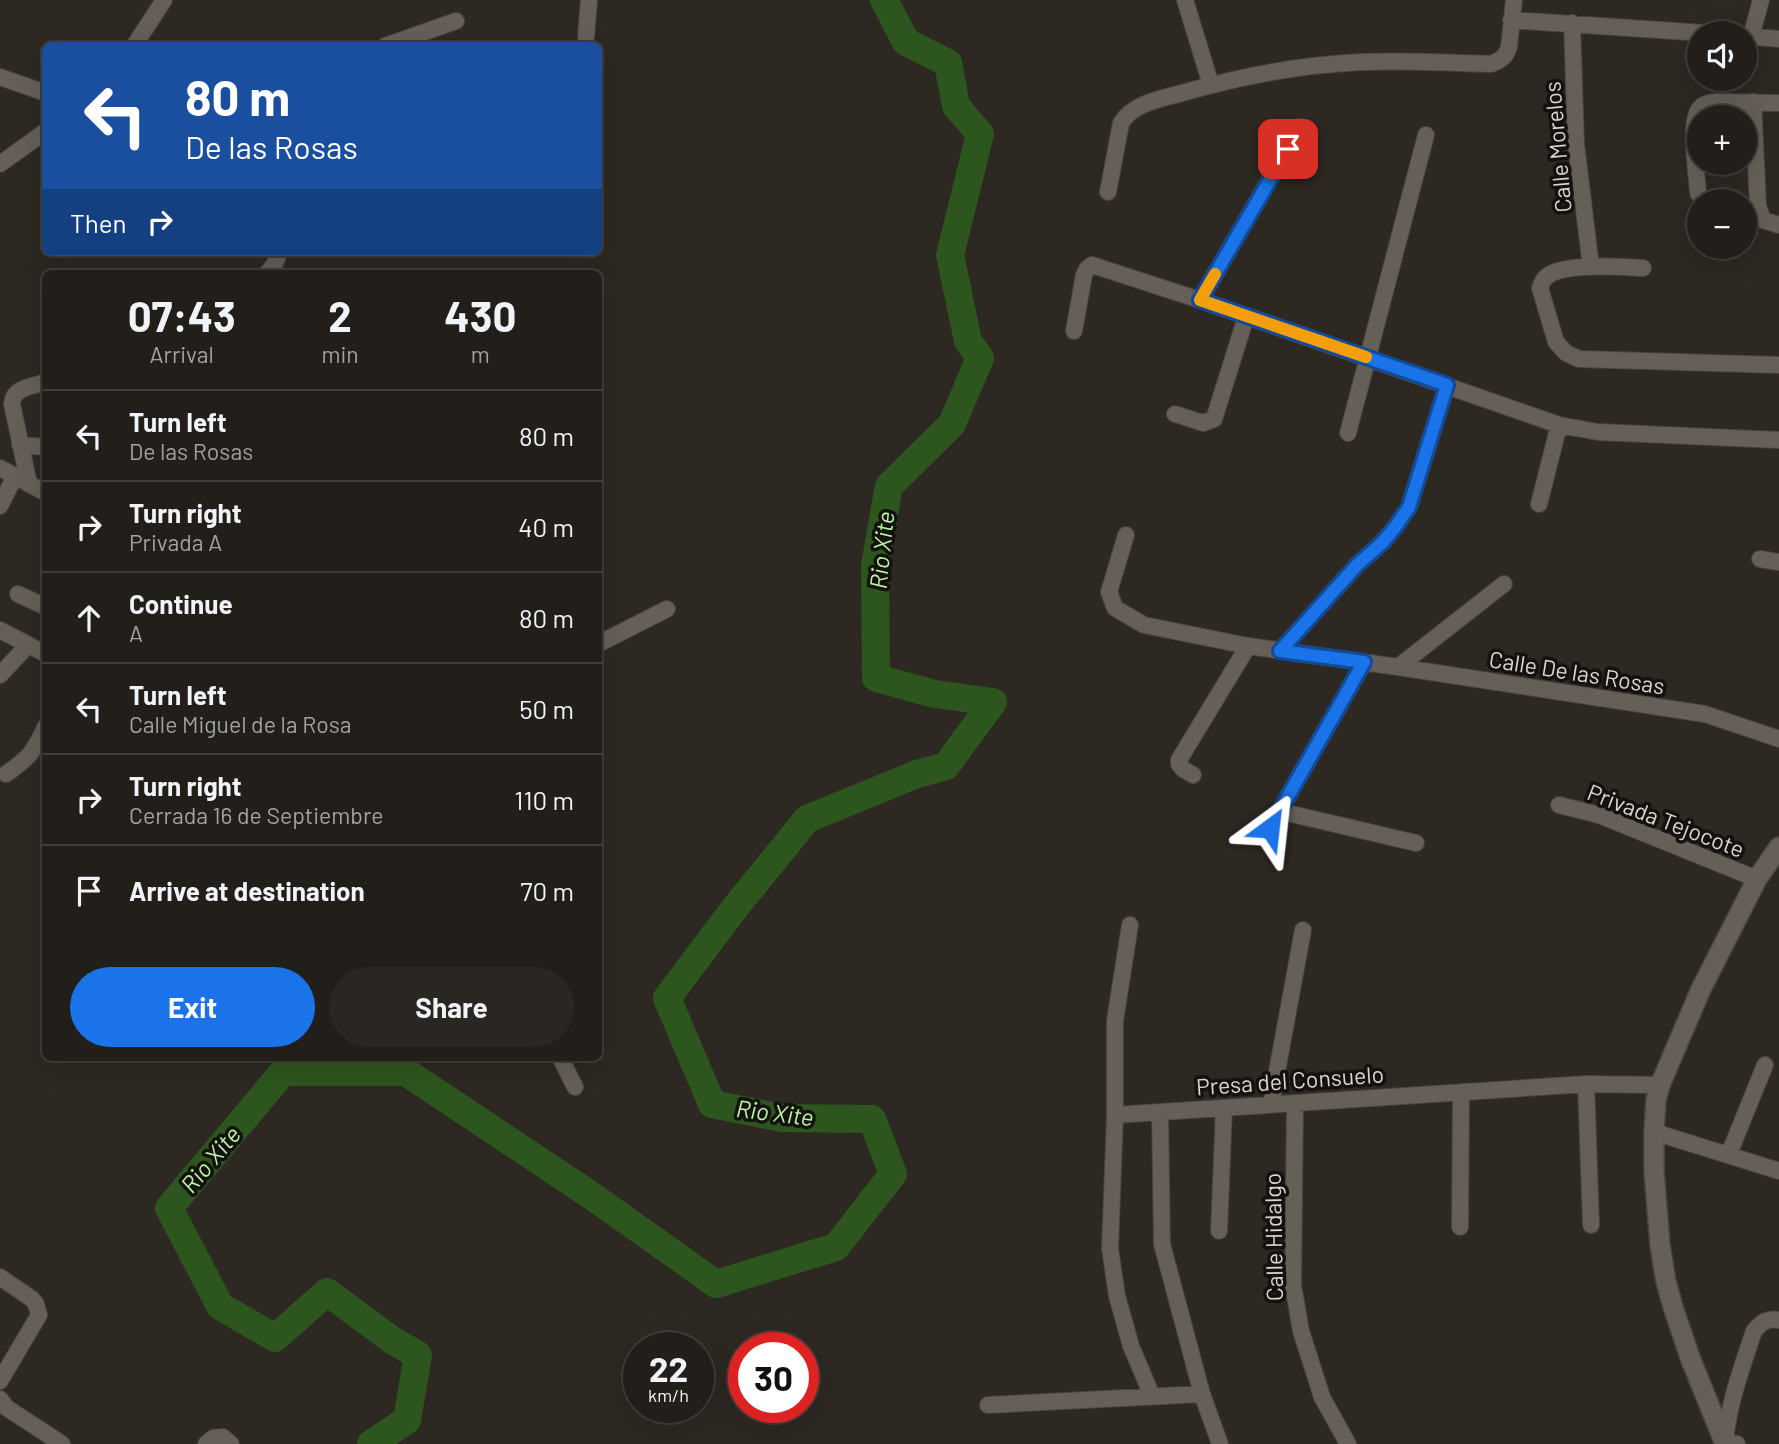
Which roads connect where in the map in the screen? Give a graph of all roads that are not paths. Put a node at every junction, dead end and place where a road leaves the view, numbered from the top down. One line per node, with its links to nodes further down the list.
1 (164, 0): 14 (street)
2 (589, 0): 11 (street)
3 (1185, 0): 17 (street)
4 (1514, 0): 6 (street)
5 (1761, 0): 8 (street)
6 (1511, 19): 9 (street); 17 (street)
7 (456, 21): 15 (street)
8 (1753, 21)
9 (1572, 23): 10 (street); 28 (street, Calle Morelos)
10 (1687, 32)
11 (586, 37)
12 (1757, 37): 13 (street)
13 (1779, 39)
14 (137, 42)
15 (396, 42)
16 (0, 77): 18 (street)
17 (1211, 85): 26 (street)
18 (42, 92)
19 (1753, 103): 20 (street); 25 (street); 27 (street)
20 (1779, 103)
21 (1300, 127): 30 (street)
22 (42, 134): 24 (street)
23 (1426, 135): 33 (street)
24 (0, 164)
25 (1698, 189)
26 (1108, 192)
27 (1779, 225)
28 (1591, 267): 29 (street); 34 (street)
29 (1643, 268)
30 (1200, 300): 31 (street); 32 (street)
31 (1246, 317): 33 (street); 37 (street)
32 (1074, 331)
33 (1369, 358): 36 (street); 39 (street)
34 (1779, 365)
35 (42, 383): 41 (street)
36 (1447, 385): 38 (street); 59 (street)
37 (1175, 414)
38 (1559, 425): 40 (street); 46 (street)
39 (1348, 433)
40 (1779, 440)
41 (20, 445): 42 (street); 44 (street)
42 (42, 447)
43 (0, 468): 44 (street)
44 (22, 480): 45 (street); 47 (street)
45 (42, 491)
46 (1539, 504)
47 (0, 506)
48 (1126, 535): 58 (street, Calle De las Rosas)
49 (1760, 559): 50 (street)
50 (1779, 562)
51 (1504, 584): 62 (street)
52 (18, 594): 53 (street)
53 (42, 605)
54 (667, 609): 56 (street)
55 (0, 630): 57 (street)
56 (602, 642)
57 (28, 645): 60 (street); 63 (street)
58 (1248, 646): 59 (street, Calle De las Rosas); 67 (street)
59 (1280, 651): 61 (street, Calle De las Rosas)
60 (42, 652)
61 (1364, 662): 62 (street, Calle De las Rosas); 69 (street)
62 (1398, 667): 65 (street, Calle De las Rosas)
63 (0, 676)
64 (42, 734): 66 (street)
65 (1779, 739)
66 (6, 774)
67 (1193, 775)
68 (1559, 805): 73 (street, Privada Tejocote)
69 (1279, 811): 70 (street); 71 (street)
70 (1270, 828)
71 (1416, 843)
72 (1779, 846): 73 (street)
73 (1757, 879): 79 (street)
74 (1130, 925): 86 (street)
75 (1303, 930): 83 (street)
76 (562, 1061): 80 (street)
77 (1765, 1065): 88 (street)
78 (1586, 1084): 79 (street, Presa del Consuelo); 81 (street, Presa del Consuelo); 90 (street)
79 (1660, 1085): 87 (street)
80 (575, 1087)
81 (1461, 1092): 82 (street, Presa del Consuelo); 91 (street)
82 (1295, 1103): 83 (street, Presa del Consuelo); 105 (street, Calle Hidalgo)
83 (1271, 1104): 84 (street, Presa del Consuelo)
84 (1224, 1108): 85 (street, Presa del Consuelo); 92 (street)
85 (1160, 1112): 86 (street, Presa del Consuelo); 96 (street)
86 (1115, 1115): 97 (street)
87 (1654, 1132): 88 (street); 101 (street)
88 (1728, 1154): 89 (street)
89 (1779, 1171)
90 (1591, 1225)
91 (1460, 1227)
92 (1219, 1231)
93 (0, 1277): 95 (street)
94 (1779, 1320): 101 (street)
95 (0, 1381)
96 (1202, 1394): 97 (street); 104 (street)
97 (1152, 1396): 99 (street)
98 (0, 1399): 102 (street)
99 (988, 1405)
100 (231, 1443): 103 (street)
101 (1729, 1443)
102 (62, 1444)
103 (206, 1444)
104 (1220, 1444)
105 (1348, 1444)

